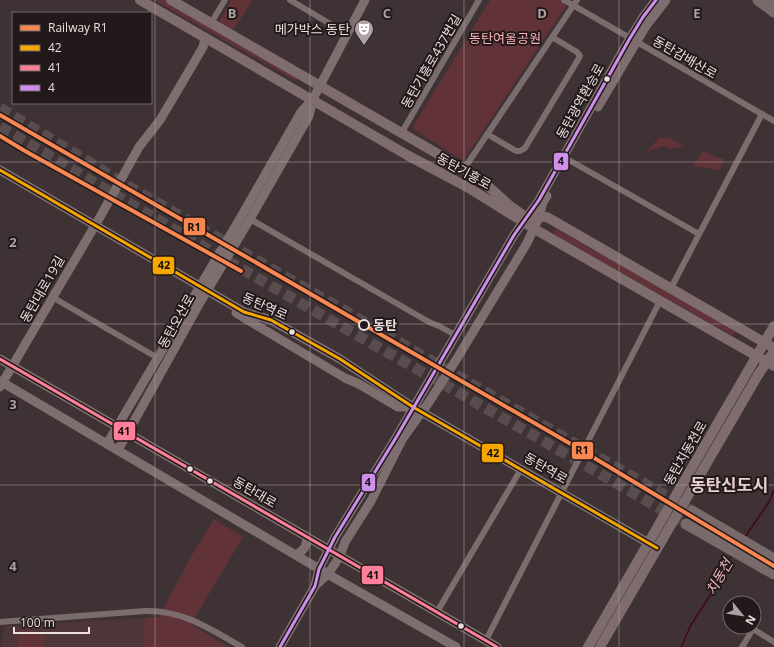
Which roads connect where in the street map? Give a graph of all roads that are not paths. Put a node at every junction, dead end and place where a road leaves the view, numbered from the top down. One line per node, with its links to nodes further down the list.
1 (140, 0): 18 (main road, 동탄기흥로)
2 (171, 0): 15 (main road, 동탄기흥로)
3 (224, 0): 15 (street)
4 (290, 0): 11 (street)
5 (365, 0): 16 (street, 동탄오산로)
6 (479, 0): 24 (street, 동탄기흥로437번길)
7 (564, 0): 12 (street, 동탄감배산로)
8 (656, 0): 19 (street, 동탄광역환승로)
9 (666, 0): 19 (street, 동탄광역환승로)
10 (759, 0): 13 (highway); 14 (highway)
11 (300, 2): 16 (street)
12 (575, 3): 17 (street, 동탄기흥로); 19 (street, 동탄감배산로)
13 (774, 8)
14 (774, 12)
15 (211, 23): 20 (main road, 동탄기흥로)
16 (347, 34): 20 (street, 동탄오산로)
17 (552, 37): 25 (street, 동탄기흥로); 25 (street)
18 (205, 38): 21 (main road, 동탄기흥로); 33 (street, 동탄대로19길)
19 (634, 40): 22 (street, 동탄감배산로); 26 (street, 동탄광역환승로); 31 (street, 동탄광역환승로)
20 (320, 85): 21 (street, 동탄오산로); 24 (main road, 동탄기흥로)
21 (313, 99): 30 (street, 동탄오산로); 31 (main road, 동탄기흥로); 37 (street, 동탄오산로)
22 (762, 114): 23 (street, 동탄감배산로); 35 (street)
23 (774, 120)
24 (402, 132): 27 (main road, 동탄기흥로)
25 (487, 134): 27 (street, 동탄기흥로)
26 (567, 159): 29 (street, 동탄광역환승로); 35 (street)
27 (464, 169): 31 (main road, 동탄기흥로)
28 (0, 170): 33 (street, 동탄역로)
29 (539, 217): 31 (main road); 32 (main road); 34 (street, 동탄광역환승로)
30 (250, 219): 39 (street, 동탄오산로); 44 (street)
31 (524, 219): 34 (main road, 동탄기흥로); 44 (street, 동탄광역환승로)
32 (561, 224): 36 (main road); 38 (main road)
33 (94, 225): 37 (street, 동탄역로); 40 (street, 동탄대로19길)
34 (534, 228): 36 (main road, 동탄기흥로); 59 (street, 동탄광역환승로)
35 (699, 234): 38 (street)
36 (551, 238): 41 (main road, 동탄기흥로)
37 (198, 288): 39 (street, 동탄역로); 50 (street, 동탄오산로)
38 (671, 288): 42 (main road)
39 (206, 294): 55 (street, 동탄역로); 55 (street, 동탄역로); 58 (street, 동탄오산로)
40 (52, 297): 50 (street); 53 (street, 동탄대로19길)
41 (660, 301): 45 (main road, 동탄기흥로); 66 (street)
42 (737, 326): 45 (main road); 46 (main road)
43 (774, 326): 46 (main road, 동탄치동천로)
44 (455, 335): 57 (street)
45 (728, 340): 49 (main road, 동탄기흥로)
46 (764, 342): 47 (main road); 49 (main road, 동탄치동천로)
47 (774, 348)
48 (774, 351): 52 (main road, 동탄치동천로)
49 (756, 356): 52 (main road, 동탄기흥로); 70 (main road, 동탄치동천로)
50 (158, 358): 56 (street, 동탄오산로)
51 (0, 359): 53 (street, 동탄대로)
52 (770, 364): 71 (main road, 동탄치동천로)
53 (12, 366): 54 (street, 동탄대로19길); 60 (street, 동탄대로)
54 (1, 383): 63 (street)
55 (376, 389): 57 (street)
56 (130, 403): 58 (street); 60 (street, 동탄오산로)
57 (413, 407): 59 (street, 동탄역로); 62 (street)
58 (141, 410): 61 (street, 동탄오산로)
59 (422, 412): 62 (street); 65 (street, 동탄역로)
60 (117, 427): 61 (street, 동탄대로); 63 (street, 동탄오산로)
61 (128, 433): 64 (street, 동탄오산로); 69 (street, 동탄대로)
62 (400, 437): 72 (street); 74 (street)
63 (107, 444): 64 (street)
64 (118, 450): 73 (street)
65 (521, 469): 66 (street, 동탄역로); 80 (street)
66 (562, 492): 70 (street, 동탄역로); 82 (street)
67 (692, 511): 75 (highway)
68 (686, 524): 78 (highway)
69 (306, 536): 72 (street, 동탄대로); 73 (street)
70 (648, 542): 71 (street, 동탄역로); 88 (main road, 동탄치동천로)
71 (658, 548): 89 (main road, 동탄치동천로)
72 (328, 549): 74 (street, 동탄대로); 76 (street)
73 (296, 555): 76 (street)
74 (340, 556): 77 (street); 80 (street, 동탄대로)
75 (773, 558)
76 (319, 569): 77 (street); 79 (street)
77 (328, 574): 79 (street); 86 (street)
78 (774, 574)
79 (315, 586): 85 (street)
80 (437, 612): 82 (street, 동탄대로)
81 (0, 622): 84 (street)
82 (486, 640): 87 (street, 동탄대로)
83 (774, 642): 90 (street)
84 (242, 647)
85 (280, 647)
86 (456, 647)
87 (497, 647)
88 (588, 647)
89 (600, 647)
90 (742, 647)

